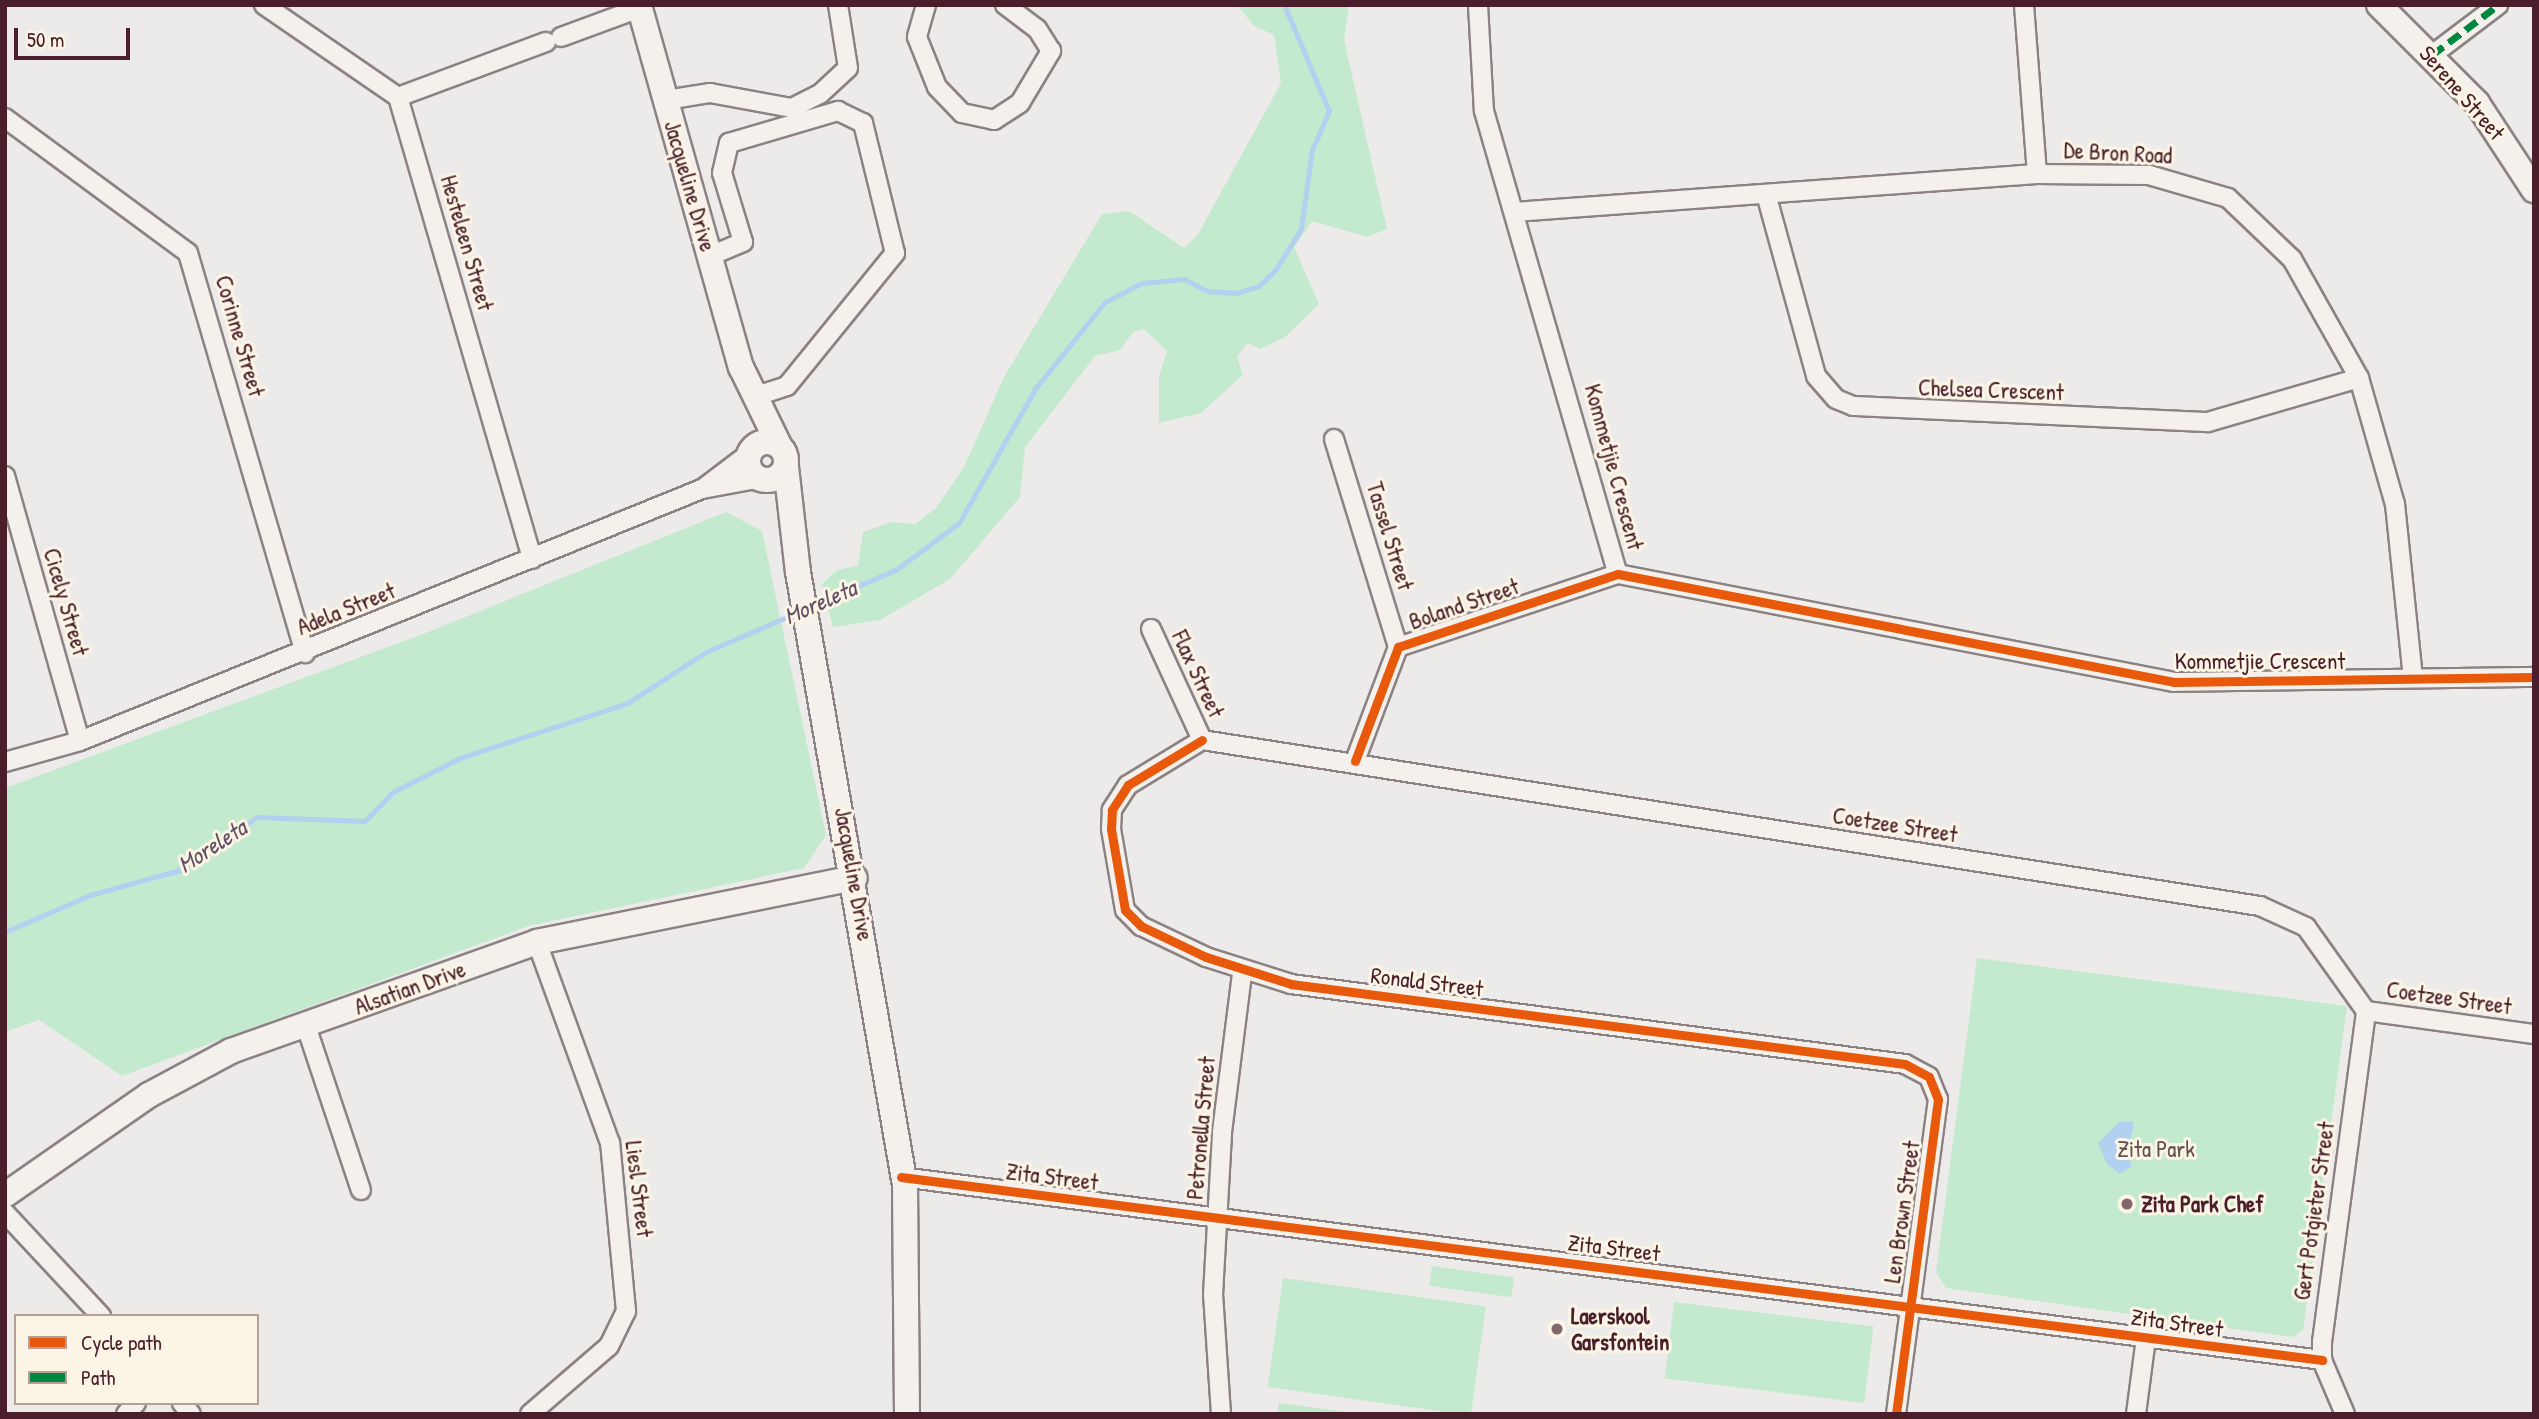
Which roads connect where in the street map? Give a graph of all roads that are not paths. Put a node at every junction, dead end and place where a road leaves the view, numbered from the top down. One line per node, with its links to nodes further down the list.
1 (264, 5): 11 (street)
2 (838, 5): 12 (street)
3 (926, 5): 4 (street)
4 (1005, 5)
5 (1478, 5): 18 (street, Kommetjie Crescent)
6 (2024, 5): 15 (street)
7 (2379, 5): 10 (street, Serene Street)
8 (2498, 5): 10 (street)
9 (639, 7): 11 (street); 12 (street, Jacqueline Drive)
10 (2432, 55): 14 (street, Serene Street)
11 (398, 97): 29 (street, Hesteleen Street)
12 (666, 100): 19 (street, Jacqueline Drive)
13 (5, 118): 34 (street, Corinne Street)
14 (2527, 159): 16 (street, Serene Street)
15 (2036, 174): 17 (street, De Bron Road); 21 (street, De Bron Road)
16 (2534, 190)
17 (1766, 194): 18 (street, De Bron Road); 21 (street, Chelsea Crescent)
18 (1514, 212): 30 (street, Kommetjie Crescent)
19 (710, 256): 20 (street, Jacqueline Drive); 22 (street)
20 (741, 367): 22 (street, Jacqueline Drive); 24 (street, Jacqueline Drive)
21 (2359, 378): 36 (street, De Bron Road)
22 (754, 397): 25 (street, Jacqueline Drive)
23 (1334, 439): 33 (street, Tassel Street)
24 (750, 452): 25 (street); 27 (street); 28 (street, Adela Street)
25 (782, 456): 27 (street); 31 (street, Jacqueline Drive)
26 (5, 476): 38 (street, Cicely Street)
27 (762, 479): 28 (street, Adela Street); 31 (street, Jacqueline Drive)
28 (702, 489): 29 (street, Adela Street)
29 (533, 559): 34 (street, Adela Street)
30 (1618, 574): 33 (street, Boland Street); 36 (street, Kommetjie Crescent)
31 (800, 582): 41 (street, Jacqueline Drive)
32 (1151, 629): 37 (street, Flax Street)
33 (1398, 647): 39 (street, Boland Street)
34 (304, 653): 38 (street, Adela Street)
35 (2534, 677): 36 (street, Kommetjie Crescent)
36 (2413, 678)
37 (1202, 740): 39 (street, Coetzee Street); 43 (street, Ronald Street)
38 (80, 741): 40 (street, Adela Street)
39 (1354, 761): 44 (street, Coetzee Street)
40 (5, 762)
41 (855, 878): 42 (street, Alsatian Drive); 48 (street, Jacqueline Drive)
42 (537, 942): 45 (street, Alsatian Drive); 57 (street, Liesl Street)
43 (1242, 973): 47 (street, Ronald Street); 52 (street, Petronella Street)
44 (2366, 1011): 46 (street, Coetzee Street); 56 (street, Gert Potgieter Street)
45 (306, 1026): 49 (street); 50 (street, Alsatian Drive)
46 (2534, 1034)
47 (1938, 1099): 53 (street, Len Brown Street)
48 (901, 1177): 52 (street, Zita Street); 58 (street, Jacqueline Drive); 59 (street, Jacqueline Drive)
49 (361, 1190)
50 (5, 1195)
51 (5, 1213): 54 (street)
52 (1218, 1216): 53 (street, Zita Street); 60 (street, Petronella Street)
53 (1909, 1305): 55 (street, Zita Street); 61 (street, Len Brown Street)
54 (99, 1314)
55 (2146, 1338): 56 (street, Zita Street); 62 (street)
56 (2322, 1360): 63 (street)
57 (530, 1414)
58 (893, 1414)
59 (907, 1414)
60 (1221, 1414)
61 (1896, 1414)
62 (2136, 1414)
63 (2345, 1414)

